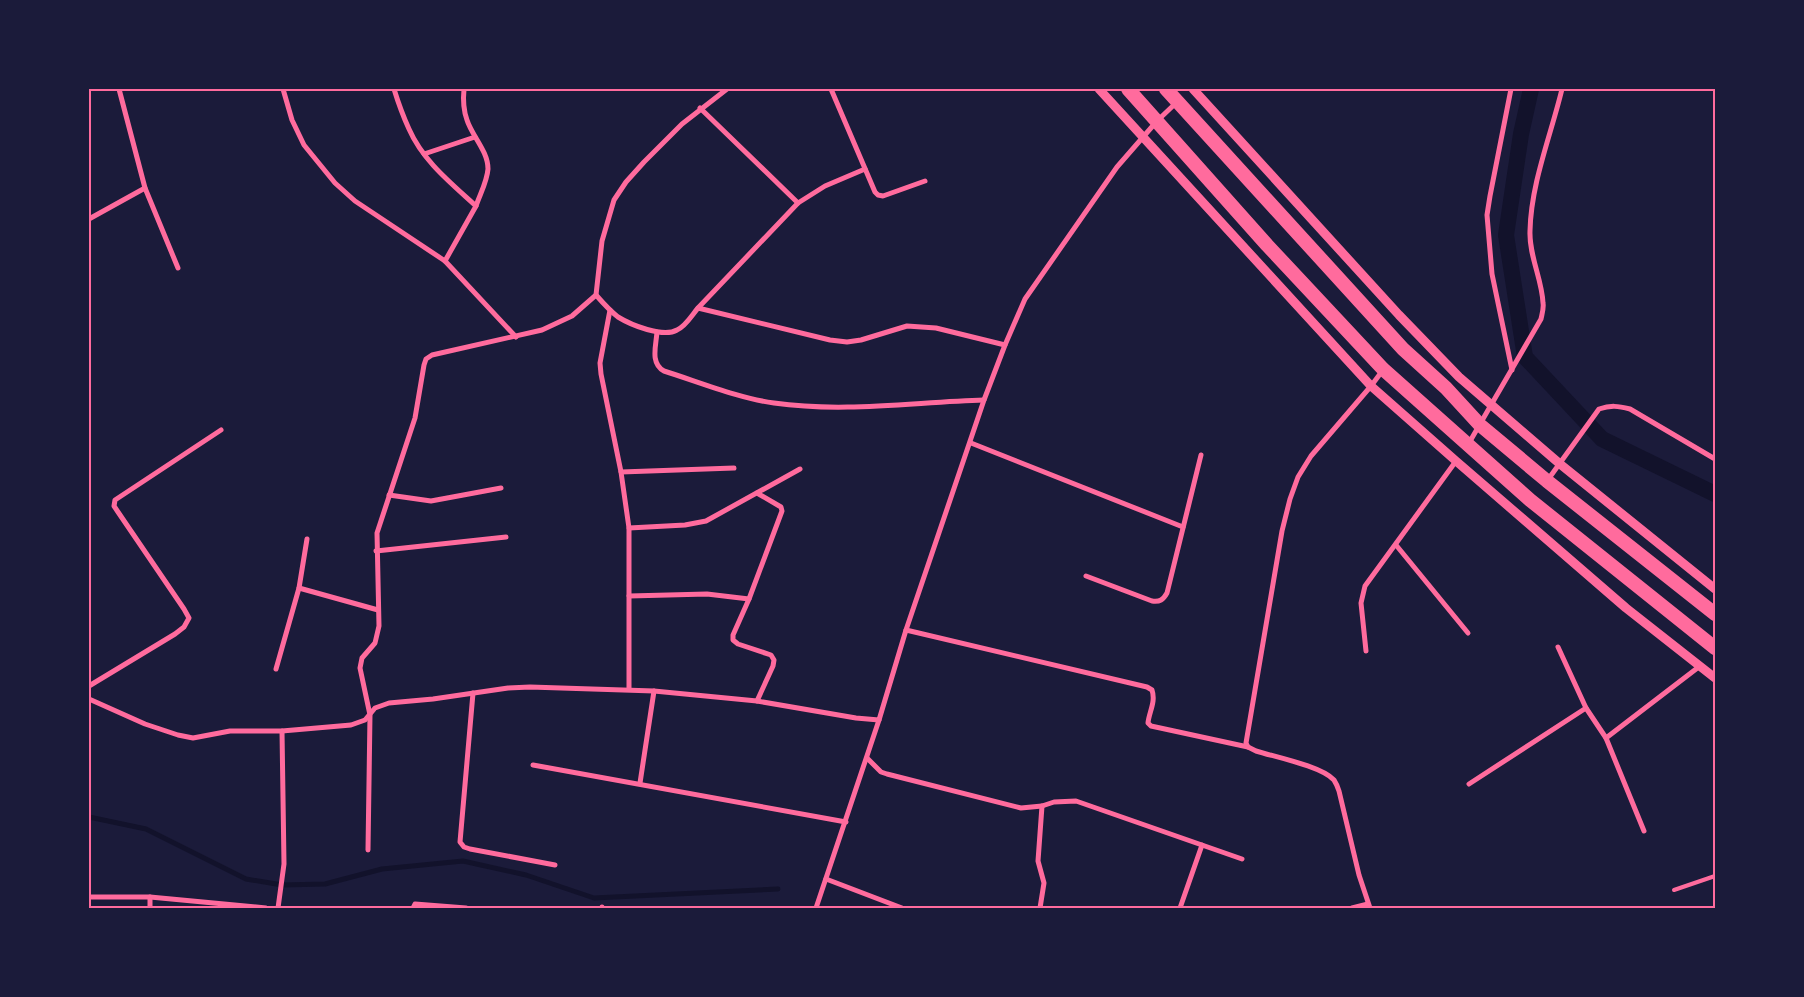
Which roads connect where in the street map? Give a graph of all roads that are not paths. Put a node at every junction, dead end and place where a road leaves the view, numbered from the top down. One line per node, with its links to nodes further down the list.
1 (119, 89): 21 (street)
2 (283, 89): 25 (street)
3 (394, 89): 18 (street)
4 (464, 89): 17 (street)
5 (727, 89): 14 (street)
6 (831, 89): 19 (street)
7 (1099, 89): 16 (street)
8 (1128, 89): 15 (highway)
9 (1166, 89): 13 (highway)
10 (1193, 89): 37 (street)
11 (1511, 89): 34 (street)
12 (1562, 89): 34 (street)
13 (1178, 101): 15 (street); 38 (highway)
14 (700, 108): 22 (street); 27 (street)
15 (1157, 121): 16 (street); 33 (highway)
16 (1143, 136): 32 (street); 35 (street)
17 (475, 137): 18 (street); 23 (street)
18 (424, 154): 23 (street)
19 (865, 169): 20 (street); 22 (street)
20 (925, 181)
21 (145, 188): 24 (street); 26 (street)
22 (798, 203): 28 (street)
23 (476, 206): 25 (street)
24 (89, 219)
25 (445, 261): 31 (street)
26 (178, 268)
27 (596, 295): 29 (street); 31 (street)
28 (698, 308): 30 (street); 32 (street)
29 (610, 310): 30 (street); 48 (street)
30 (658, 332): 36 (street)
31 (516, 337): 52 (street)
32 (1005, 345): 36 (street)
33 (1383, 369): 35 (street); 41 (highway)
34 (1512, 370): 37 (street)
35 (1371, 386): 44 (street); 85 (street)
36 (984, 400): 40 (street)
37 (1491, 406): 38 (street); 45 (street)
38 (1480, 425): 41 (street); 49 (highway)
39 (221, 430): 74 (street)
40 (971, 443): 53 (street); 66 (street)
41 (1468, 446): 69 (highway)
42 (1201, 455): 53 (street)
43 (1715, 459): 45 (street)
44 (1456, 461): 57 (street); 71 (street)
45 (1560, 464): 49 (street); 61 (street)
46 (734, 468): 48 (street)
47 (800, 469): 51 (street)
48 (621, 472): 54 (street)
49 (1547, 481): 65 (highway)
50 (501, 488): 52 (street)
51 (757, 494): 54 (street); 63 (street)
52 (390, 495): 58 (street)
53 (1183, 527): 59 (street)
54 (629, 528): 62 (street)
55 (506, 537): 58 (street)
56 (307, 539): 60 (street)
57 (1396, 545): 67 (street); 70 (street)
58 (376, 551): 64 (street)
59 (1086, 576)
60 (299, 588): 64 (street); 72 (street)
61 (1715, 589)
62 (629, 596): 63 (street); 75 (street)
63 (749, 599): 79 (street)
64 (378, 610): 81 (street)
65 (1715, 614)
66 (906, 630): 82 (street); 85 (street)
67 (1468, 633)
68 (1558, 648): 80 (street)
69 (1715, 648)
70 (1366, 651)
71 (1700, 666): 73 (street); 84 (street)
72 (276, 669)
73 (1715, 678)
74 (89, 686)
75 (628, 689): 76 (street); 77 (street)
76 (654, 691): 79 (street); 88 (street)
77 (473, 693): 81 (street); 96 (street)
78 (89, 699): 83 (street)
79 (756, 701): 82 (street)
80 (1586, 708): 84 (street); 89 (street)
81 (370, 715): 83 (street); 94 (street)
82 (879, 720): 86 (street)
83 (282, 730): 105 (street)
84 (1606, 738): 92 (street)
85 (1248, 747): 102 (street)
86 (867, 758): 90 (street); 91 (street)
87 (533, 764): 88 (street)
88 (640, 783): 91 (street)
89 (1469, 784)
90 (1042, 806): 93 (street); 110 (street)
91 (846, 822): 98 (street)
92 (1644, 831)
93 (1202, 845): 95 (street); 111 (street)
94 (368, 850)
95 (1242, 859)
96 (555, 865)
97 (1715, 876): 99 (lane)
98 (826, 879): 108 (street); 109 (street)
99 (1674, 890)
100 (89, 897): 101 (street)
101 (150, 897): 103 (street); 104 (street)
102 (1369, 906): 112 (street)
103 (150, 908)
104 (266, 908)
105 (278, 908)
106 (413, 908): 107 (street)
107 (466, 908)
108 (816, 908)
109 (902, 908)
110 (1040, 908)
111 (1180, 908)
112 (1352, 908)

